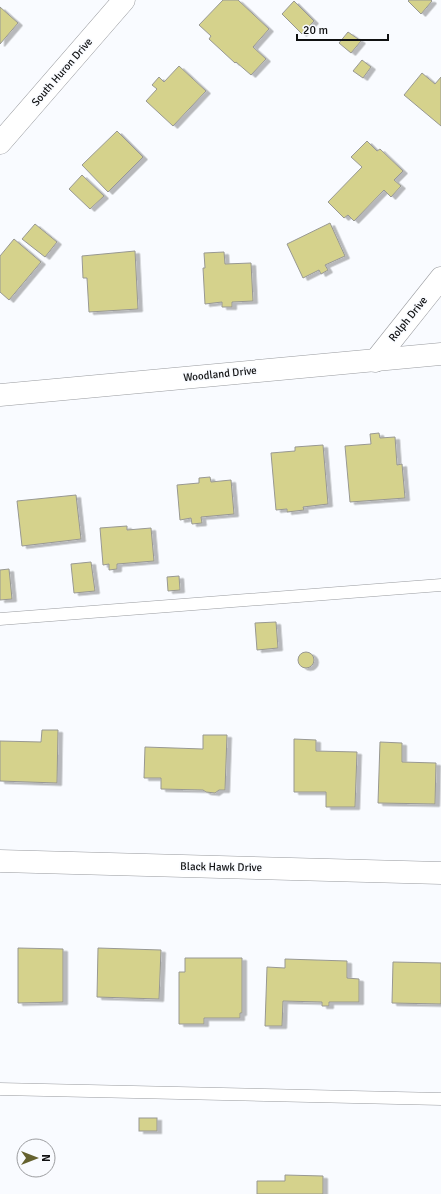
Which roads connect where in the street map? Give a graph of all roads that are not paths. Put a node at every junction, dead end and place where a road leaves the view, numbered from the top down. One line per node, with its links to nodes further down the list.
1 (124, 0): 2 (street, South Huron Drive)
2 (0, 143)
3 (441, 278): 5 (street, Rolph Drive)
4 (441, 354): 5 (street, Woodland Drive)
5 (375, 361): 6 (street, Woodland Drive)
6 (0, 395)
7 (441, 585): 8 (lane)
8 (0, 619)
9 (0, 861): 10 (street, Black Hawk Drive)
10 (441, 872)
11 (0, 1089): 12 (lane)
12 (441, 1099)

